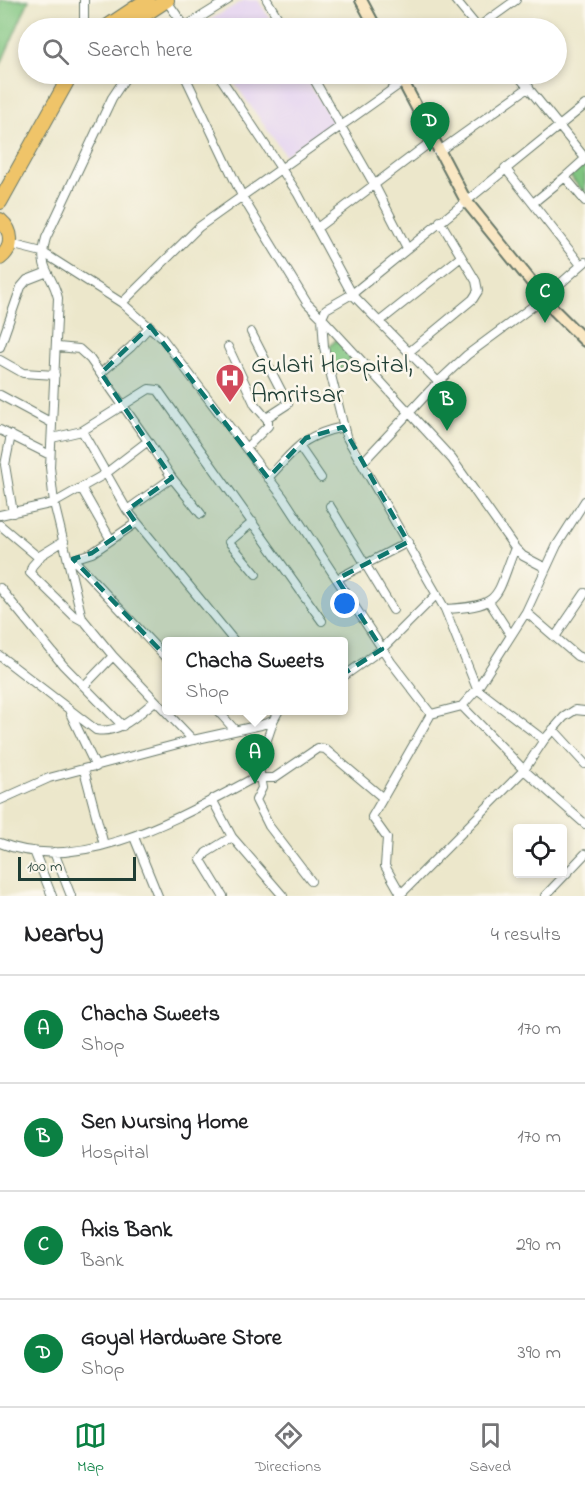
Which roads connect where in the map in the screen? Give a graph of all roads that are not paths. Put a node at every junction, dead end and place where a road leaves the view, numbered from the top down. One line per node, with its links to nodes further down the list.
1 (84, 0): 9 (street)
2 (147, 0): 10 (highway)
3 (167, 0): 11 (highway); 12 (street)
4 (228, 0): 13 (street)
5 (267, 0): 14 (street)
6 (361, 0): 15 (street)
7 (455, 0): 16 (street)
8 (516, 0): 17 (street)
9 (84, 18)
10 (120, 18)
11 (139, 18)
12 (179, 18)
13 (200, 18)
14 (278, 18)
15 (371, 18)
16 (469, 18)
17 (491, 18)
18 (65, 84): 40 (highway)
19 (121, 84): 47 (street)
20 (189, 84): 37 (street)
21 (225, 84): 33 (street)
22 (317, 84): 28 (street)
23 (393, 84): 28 (street)
24 (404, 84): 30 (street)
25 (525, 84): 26 (street)
26 (528, 87): 29 (street); 31 (street)
27 (585, 105): 29 (street)
28 (341, 125): 33 (street); 36 (street)
29 (560, 125): 32 (street); 34 (street)
30 (432, 141): 31 (street); 36 (street)
31 (438, 152): 38 (street)
32 (585, 159): 35 (street)
33 (281, 168): 37 (street); 44 (street)
34 (505, 168): 38 (street); 41 (street)
35 (565, 177): 39 (street); 41 (street)
36 (374, 184): 44 (street); 46 (street)
37 (243, 198): 54 (street); 55 (street)
38 (466, 201): 43 (street); 53 (street)
39 (585, 201)
40 (0, 202)
41 (532, 203): 50 (street)
42 (0, 220): 45 (highway)
43 (440, 221): 46 (street); 48 (street)
44 (317, 228): 52 (street)
45 (10, 244): 47 (street); 49 (highway)
46 (406, 248): 52 (street)
47 (42, 252): 51 (street); 54 (street)
48 (461, 257): 56 (street); 63 (street)
49 (0, 258)
50 (583, 264): 53 (street)
51 (45, 273): 60 (street); 61 (street)
52 (352, 294): 55 (street); 56 (street)
53 (544, 298): 59 (street); 67 (street)
54 (122, 303): 57 (street)
55 (322, 318): 70 (street); 73 (street)
56 (379, 322): 63 (street)
57 (150, 326): 65 (street); 80 (street)
58 (251, 332): 71 (street)
59 (585, 341)
60 (0, 347)
61 (57, 347): 65 (street); 66 (street)
62 (228, 347): 71 (street)
63 (409, 352): 67 (street)
64 (0, 360): 66 (street)
65 (101, 372): 69 (street)
66 (55, 375): 72 (street)
67 (438, 382): 70 (street)
68 (0, 395): 72 (street)
69 (123, 404): 75 (street); 78 (street); 95 (street)
70 (409, 414): 82 (street); 101 (street)
71 (267, 419): 80 (street)
72 (52, 423): 77 (street)
73 (343, 427): 79 (street); 82 (street)
74 (0, 430): 76 (street)
75 (82, 431): 77 (street); 83 (street)
76 (10, 435): 81 (street); 92 (street)
77 (52, 438): 81 (street)
78 (148, 441): 83 (street); 84 (street)
79 (299, 446): 85 (street); 86 (street)
80 (246, 448): 85 (street)
81 (50, 455): 89 (street)
82 (362, 463): 100 (street)
83 (105, 474): 87 (street); 91 (street)
84 (172, 478): 91 (street); 93 (street)
85 (268, 478): 107 (street)
86 (321, 478)
87 (82, 489): 89 (street); 98 (street)
88 (585, 501): 105 (street)
89 (54, 503): 92 (street); 99 (street)
90 (330, 506): 104 (street)
91 (127, 510): 96 (street)
92 (13, 513): 94 (street)
93 (201, 514)
94 (0, 515)
95 (253, 522): 106 (street); 116 (street)
96 (136, 523): 98 (street); 118 (street)
97 (0, 525): 102 (street)
98 (111, 540): 103 (street)
99 (64, 541): 102 (street); 103 (street)
100 (408, 542): 104 (street); 110 (street)
101 (515, 549): 105 (street); 111 (street)
102 (40, 557): 115 (street)
103 (71, 560): 115 (street); 121 (street)
104 (364, 565): 107 (street); 113 (street)
105 (546, 568): 114 (street)
106 (256, 574)
107 (337, 579): 120 (street)
108 (0, 588): 126 (street)
109 (585, 593): 119 (street)
110 (437, 594): 112 (street); 120 (street)
111 (490, 603): 112 (street); 117 (street)
112 (446, 609): 127 (street)
113 (393, 610)
114 (526, 612): 117 (street); 119 (street)
115 (83, 621): 123 (street)
116 (322, 621)
117 (510, 634): 127 (street)
118 (231, 637)
119 (555, 637): 124 (street)
120 (382, 649): 125 (street); 133 (street)
121 (162, 654)
122 (0, 656): 131 (street)
123 (112, 656): 126 (street); 128 (street)
124 (585, 659)
125 (348, 673)
126 (84, 686): 138 (street)
127 (477, 689): 129 (street); 142 (street)
128 (155, 701): 130 (street); 138 (street)
129 (462, 706): 133 (street); 146 (street)
130 (162, 708)
131 (69, 711): 138 (street); 144 (street)
132 (585, 711): 139 (street)
133 (431, 714): 148 (street)
134 (169, 715): 141 (street)
135 (222, 715): 140 (street)
136 (277, 715): 137 (street)
137 (273, 720): 140 (street); 147 (street)
138 (123, 726)
139 (553, 729): 142 (street); 143 (street)
140 (235, 730): 141 (street)
141 (193, 740): 144 (street)
142 (544, 740): 146 (street)
143 (585, 764)
144 (96, 767): 145 (street)
145 (84, 770): 150 (street); 155 (street)
146 (524, 770): 151 (street); 160 (street)
147 (258, 777): 148 (street); 149 (street); 159 (street)
148 (383, 798): 160 (street)
149 (212, 799): 152 (street); 153 (street)
150 (0, 800)
151 (585, 825)
152 (134, 837): 155 (street); 163 (street)
153 (232, 837): 164 (street); 165 (street)
154 (0, 843): 156 (street)
155 (104, 845): 157 (street)
156 (33, 851): 157 (street); 161 (street)
157 (54, 852): 162 (street)
158 (585, 854): 166 (street)
159 (311, 880)
160 (400, 895)
161 (52, 896)
162 (71, 896)
163 (158, 896)
164 (223, 896)
165 (283, 896)
166 (545, 896)

